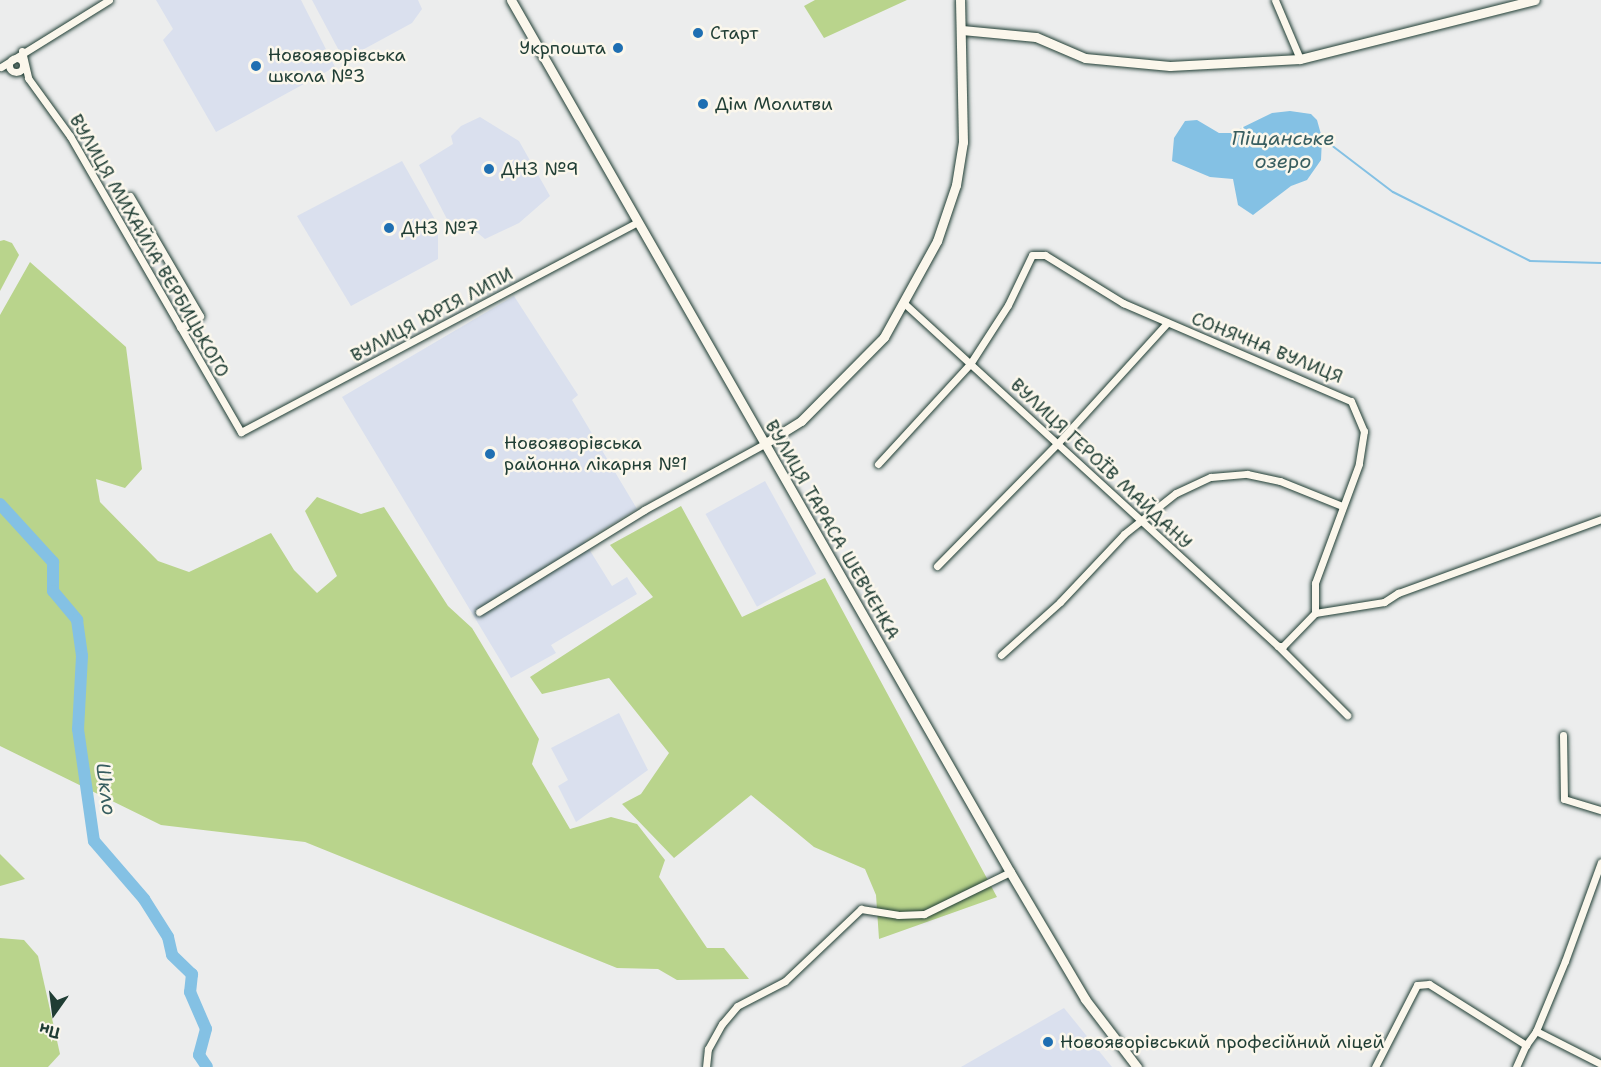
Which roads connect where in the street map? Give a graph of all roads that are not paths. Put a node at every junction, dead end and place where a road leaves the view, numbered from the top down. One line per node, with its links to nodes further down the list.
1 (109, 0): 7 (street, ВУЛИЦЯ МИХАЙЛА ВЕРБИЦЬКОГО)
2 (511, 0): 15 (street, ВУЛИЦЯ ТАРАСА ШЕВЧЕНКА)
3 (960, 0): 6 (street)
4 (1275, 0): 9 (street)
5 (1535, 0): 9 (street)
6 (962, 30): 9 (street); 16 (street)
7 (22, 51): 8 (street, ВУЛИЦЯ МИХАЙЛА ВЕРБИЦЬКОГО); 10 (street, ВУЛИЦЯ МИХАЙЛА ВЕРБИЦЬКОГО)
8 (12, 59): 10 (street); 11 (street, ВУЛИЦЯ МИХАЙЛА ВЕРБИЦЬКОГО); 12 (street)
9 (1300, 59)
10 (24, 64): 12 (street); 13 (street, ВУЛИЦЯ МИХАЙЛА ВЕРБИЦЬКОГО)
11 (1, 67): 12 (street, ВУЛИЦЯ МИХАЙЛА ВЕРБИЦЬКОГО)
12 (15, 72): 13 (street, ВУЛИЦЯ МИХАЙЛА ВЕРБИЦЬКОГО)
13 (28, 78): 18 (street, ВУЛИЦЯ МИХАЙЛА ВЕРБИЦЬКОГО)
14 (130, 196): 18 (street)
15 (637, 222): 20 (street, ВУЛИЦЯ ЮРІЯ ЛИПИ); 21 (street, ВУЛИЦЯ ТАРАСА ШЕВЧЕНКА)
16 (905, 304): 19 (street, ВУЛИЦЯ ГЕРОЇВ МАЙДАНУ); 21 (street)
17 (1167, 323): 19 (street, СОНЯЧНА ВУЛИЦЯ); 22 (street); 24 (street, СОНЯЧНА ВУЛИЦЯ)
18 (180, 327): 20 (street, ВУЛИЦЯ МИХАЙЛА ВЕРБИЦЬКОГО)
19 (970, 364): 22 (street, ВУЛИЦЯ ГЕРОЇВ МАЙДАНУ); 23 (street)
20 (241, 432)
21 (764, 444): 28 (street); 36 (street, ВУЛИЦЯ ТАРАСА ШЕВЧЕНКА)
22 (1057, 444): 26 (street, ВУЛИЦЯ ГЕРОЇВ МАЙДАНУ); 27 (street)
23 (879, 464)
24 (1342, 506): 26 (street); 29 (street, СОНЯЧНА ВУЛИЦЯ)
25 (1601, 519): 29 (street)
26 (1141, 521): 30 (street, ВУЛИЦЯ ГЕРОЇВ МАЙДАНУ); 31 (street)
27 (937, 566)
28 (479, 612)
29 (1315, 613): 30 (street)
30 (1278, 646): 32 (street, ВУЛИЦЯ ГЕРОЇВ МАЙДАНУ)
31 (1001, 655)
32 (1347, 715)
33 (1563, 735): 34 (street)
34 (1601, 810)
35 (1601, 862): 37 (street)
36 (1010, 872): 40 (street); 41 (street, ВУЛИЦЯ ТАРАСА ШЕВЧЕНКА)
37 (1536, 1031): 38 (street); 39 (street)
38 (1526, 1045): 42 (street); 43 (street)
39 (1601, 1065)
40 (706, 1067)
41 (1137, 1067)
42 (1375, 1067)
43 (1516, 1067)

